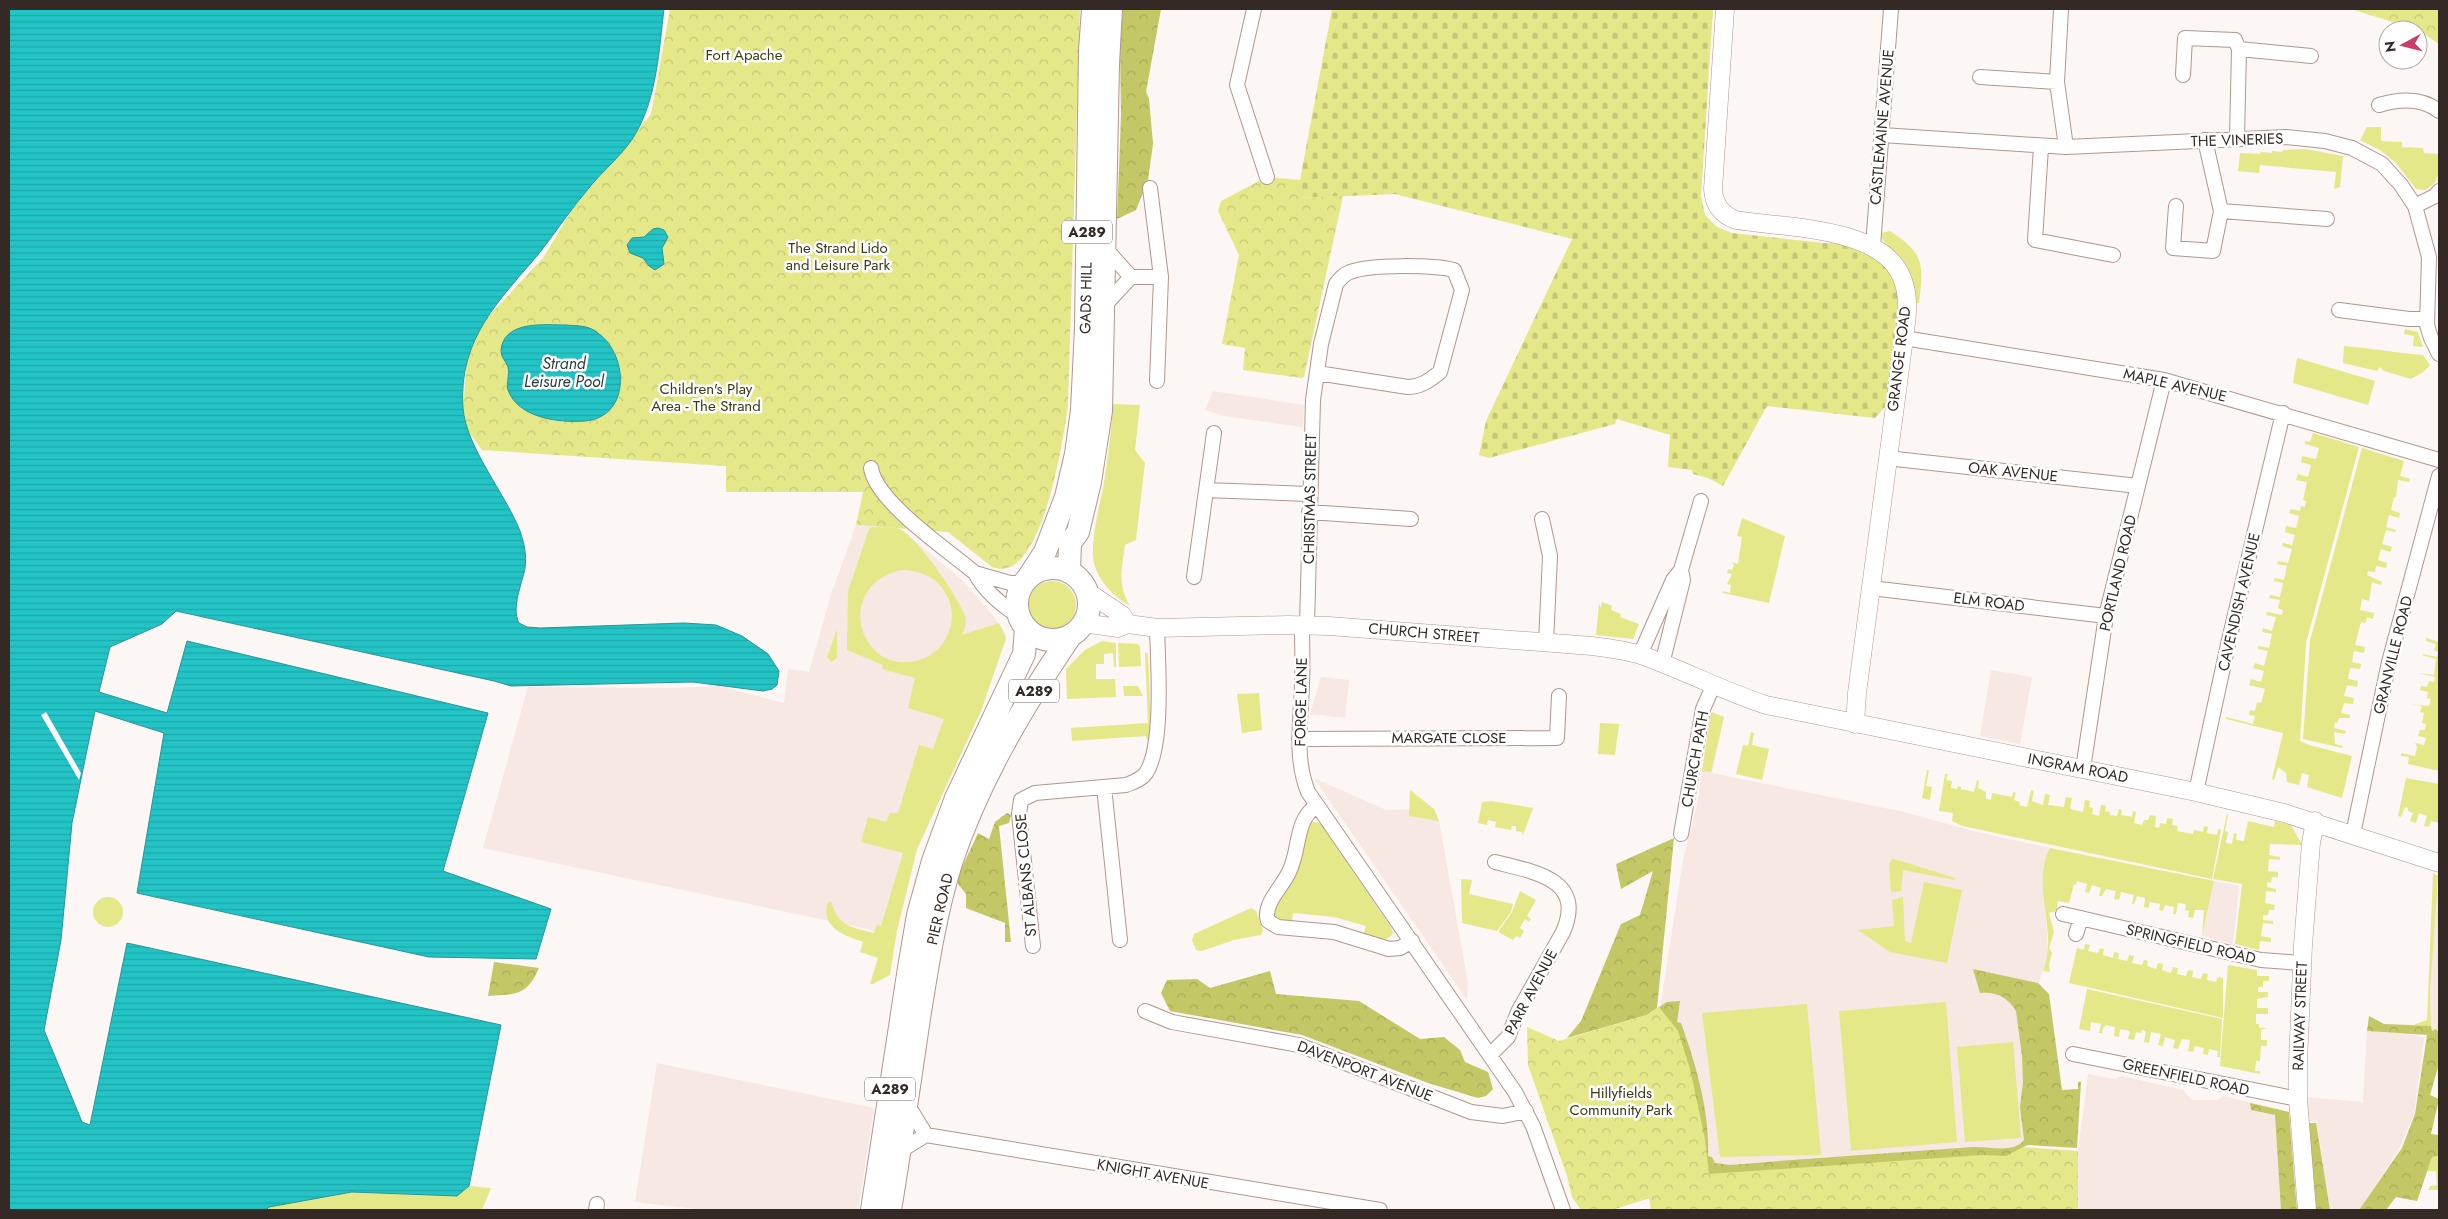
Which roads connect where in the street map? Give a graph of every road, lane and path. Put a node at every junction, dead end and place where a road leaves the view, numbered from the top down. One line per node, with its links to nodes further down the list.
1 (1093, 9): 55 (main road, GADS HILL / A289)
2 (1111, 9): 27 (main road, GADS HILL / A289)
3 (1254, 9): 19 (street)
4 (1725, 9): 26 (street, GRANGE ROAD)
5 (1891, 9): 14 (street, CASTLEMAINE AVENUE)
6 (2062, 9): 11 (street)
7 (2239, 49): 8 (street); 9 (street); 15 (street)
8 (2311, 56)
9 (2183, 74)
10 (1980, 77): 11 (street)
11 (2057, 82): 18 (street)
12 (2379, 105): 13 (street)
13 (2439, 111)
14 (1882, 135): 17 (street, THE VINERIES); 26 (street, CASTLEMAINE AVENUE)
15 (2237, 138): 16 (street, THE VINERIES); 23 (street, THE VINERIES)
16 (2205, 140): 18 (street, THE VINERIES); 24 (street)
17 (2041, 147): 18 (street, THE VINERIES); 28 (street)
18 (2066, 147)
19 (1267, 177)
20 (1150, 188): 30 (street)
21 (2439, 191): 23 (street)
22 (2176, 206): 24 (street)
23 (2414, 206): 33 (street, THE VINERIES)
24 (2221, 211): 25 (street)
25 (2327, 219)
26 (1873, 246): 34 (street, GRANGE ROAD)
27 (1105, 248): 29 (street); 31 (main road, GADS HILL / A289)
28 (2113, 254)
29 (1131, 277): 30 (street); 31 (street)
30 (1161, 277): 38 (street)
31 (1104, 306): 56 (main road, GADS HILL / A289)
32 (2339, 310): 33 (street)
33 (2427, 319): 35 (street, THE VINERIES)
34 (1904, 338): 37 (street, MAPLE AVENUE); 41 (street, GRANGE ROAD)
35 (2439, 354)
36 (1317, 373): 36 (street, CHRISTMAS STREET); 47 (street, CHRISTMAS STREET)
37 (2164, 380): 39 (street, MAPLE AVENUE); 45 (street, PORTLAND ROAD)
38 (1157, 381)
39 (2283, 413): 42 (street, MAPLE AVENUE); 73 (street, CAVENDISH AVENUE)
40 (1214, 433): 46 (street)
41 (1887, 458): 45 (street, OAK AVENUE); 57 (street, GRANGE ROAD)
42 (2439, 460)
43 (871, 468): 53 (street)
44 (2439, 476): 77 (street, GRANVILLE ROAD)
45 (2138, 486): 58 (street, PORTLAND ROAD)
46 (1206, 490): 47 (street); 54 (street)
47 (1309, 494): 49 (street, CHRISTMAS STREET)
48 (1701, 501): 52 (street)
49 (1309, 512): 50 (street); 61 (street, CHRISTMAS STREET)
50 (1411, 519)
51 (1542, 519): 64 (street)
52 (1681, 570): 65 (street); 66 (street)
53 (975, 573): 55 (street); 59 (street)
54 (1194, 577)
55 (1026, 580): 56 (main road); 59 (main road, A289)
56 (1079, 582): 60 (street); 63 (main road, A289)
57 (1871, 588): 58 (street, ELM ROAD); 69 (street, GRANGE ROAD)
58 (2106, 616): 71 (street, PORTLAND ROAD)
59 (1022, 622): 63 (main road); 95 (main road, PIER ROAD / A289)
60 (1128, 624): 62 (street, CHURCH STREET); 63 (street, CHURCH STREET)
61 (1304, 625): 62 (street, CHURCH STREET); 64 (street, CHURCH STREET); 70 (street, FORGE LANE)
62 (1157, 628): 72 (street, ST ALBANS CLOSE)
63 (1077, 629): 91 (main road, PIER ROAD / A289)
64 (1546, 643): 65 (street, CHURCH STREET)
65 (1640, 655): 66 (street, CHURCH STREET)
66 (1662, 664): 67 (street, CHURCH STREET)
67 (1713, 686): 69 (street, INGRAM ROAD); 76 (street, CHURCH PATH)
68 (1559, 696): 70 (street, MARGATE CLOSE)
69 (1855, 724): 71 (street, INGRAM ROAD)
70 (1299, 739): 74 (street, FORGE LANE)
71 (2083, 769): 73 (street, INGRAM ROAD)
72 (1104, 787): 83 (street); 85 (street, ST ALBANS CLOSE)
73 (2196, 792): 75 (street, INGRAM ROAD)
74 (1316, 806): 84 (street, FORGE LANE); 84 (street)
75 (2315, 822): 77 (street, INGRAM ROAD); 86 (street, RAILWAY STREET)
76 (1681, 834)
77 (2353, 834): 79 (street, INGRAM ROAD)
78 (1495, 862): 89 (street, PARR AVENUE)
79 (2439, 863)
80 (2063, 914): 81 (street, SPRINGFIELD ROAD)
81 (2081, 918): 82 (street); 86 (street, SPRINGFIELD ROAD)
82 (2076, 934)
83 (1120, 940)
84 (1412, 941): 89 (street, FORGE LANE)
85 (1032, 946)
86 (2302, 963): 90 (street, RAILWAY STREET)
87 (1145, 1011): 92 (street, DAVENPORT AVENUE)
88 (2074, 1054): 90 (street, GREENFIELD ROAD)
89 (1490, 1055): 92 (street)
90 (2298, 1099): 99 (street, RAILWAY STREET)
91 (905, 1111): 93 (street); 94 (main road, PIER ROAD / A289)
92 (1526, 1111): 98 (street)
93 (926, 1136): 94 (street); 97 (street, KNIGHT AVENUE)
94 (900, 1151): 96 (main road, PIER ROAD / A289)
95 (872, 1210)
96 (890, 1210)
97 (1380, 1210)
98 (1563, 1210)
99 (2307, 1210)

